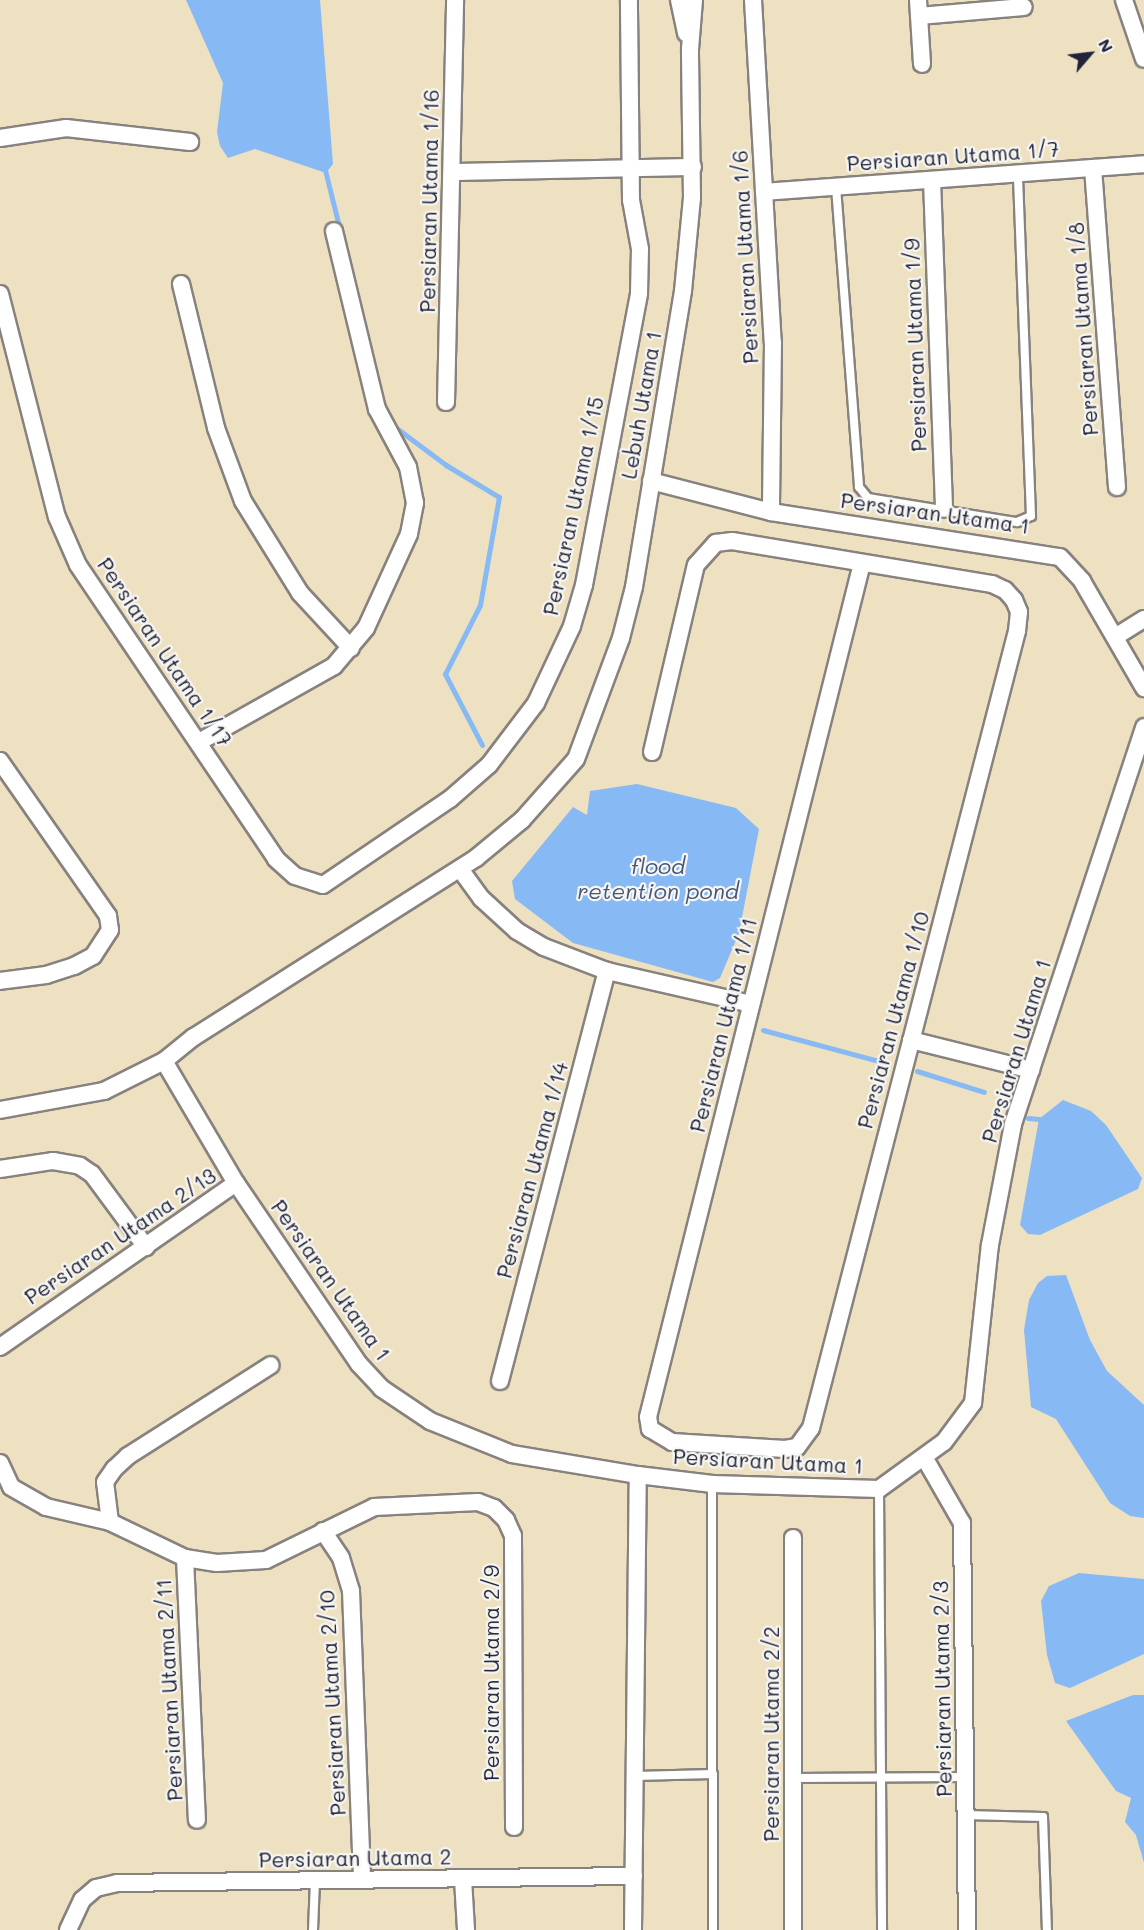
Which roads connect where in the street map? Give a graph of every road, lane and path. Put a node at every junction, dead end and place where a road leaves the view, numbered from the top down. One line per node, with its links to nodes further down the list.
1 (455, 0): 18 (street, Persiaran Utama 1/16)
2 (629, 0): 16 (street, Persiaran Utama 1/15)
3 (679, 0): 9 (street)
4 (694, 0): 9 (street)
5 (753, 0): 22 (street, Persiaran Utama 1/6)
6 (1124, 0): 10 (street)
7 (1024, 7): 8 (street)
8 (918, 8): 11 (street)
9 (690, 49): 15 (street, Lebuh Utama 1)
10 (1144, 59)
11 (922, 64)
12 (0, 138): 13 (street)
13 (190, 142)
14 (1144, 164): 17 (street, Persiaran Utama 1/7)
15 (693, 167): 16 (street); 27 (street, Lebuh Utama 1)
16 (630, 168): 18 (street); 41 (street, Persiaran Utama 1/15)
17 (1093, 168): 19 (street, Persiaran Utama 1/7); 28 (street, Persiaran Utama 1/8)
18 (453, 172): 26 (street, Persiaran Utama 1/16)
19 (1018, 173): 20 (street, Persiaran Utama 1/7); 29 (lane)
20 (932, 180): 21 (street, Persiaran Utama 1/7); 29 (street, Persiaran Utama 1/9)
21 (836, 187): 22 (street, Persiaran Utama 1/7); 29 (lane)
22 (764, 192): 30 (street, Persiaran Utama 1/6)
23 (334, 231): 34 (street)
24 (181, 284): 34 (street)
25 (0, 294): 37 (street, Persiaran Utama 1/17)
26 (446, 402)
27 (651, 481): 30 (street, Persiaran Utama 1); 40 (street, Lebuh Utama 1)
28 (1117, 487)
29 (944, 509)
30 (771, 512): 33 (street, Persiaran Utama 1)
31 (862, 563): 38 (street); 44 (street, Persiaran Utama 1/11); 45 (street, Persiaran Utama 1/10)
32 (1144, 619): 33 (street)
33 (1116, 637): 35 (street, Persiaran Utama 1)
34 (351, 648): 37 (street)
35 (1144, 688)
36 (1144, 727): 47 (street, Persiaran Utama 1)
37 (200, 741): 41 (street, Persiaran Utama 1/17)
38 (652, 752)
39 (0, 761): 43 (street)
40 (460, 868): 42 (street); 46 (street)
41 (295, 876)
42 (607, 972): 44 (street); 54 (street, Persiaran Utama 1/14)
43 (0, 981)
44 (751, 1004): 55 (street, Persiaran Utama 1/11)
45 (911, 1040): 47 (street); 55 (street, Persiaran Utama 1/10)
46 (164, 1061): 48 (street); 50 (street, Persiaran Utama 1)
47 (1031, 1070): 56 (street, Persiaran Utama 1)
48 (0, 1110)
49 (0, 1169): 51 (street)
50 (236, 1183): 51 (street, Persiaran Utama 2/13); 58 (street, Persiaran Utama 1)
51 (146, 1247): 52 (street, Persiaran Utama 2/13)
52 (0, 1347)
53 (271, 1365): 61 (street)
54 (500, 1381)
55 (797, 1447)
56 (924, 1457): 60 (street, Persiaran Utama 1); 68 (street, Persiaran Utama 2/3)
57 (0, 1463): 61 (street)
58 (638, 1475): 59 (street, Persiaran Utama 1); 66 (street)
59 (712, 1484): 60 (street, Persiaran Utama 1); 65 (lane)
60 (879, 1489): 67 (lane)
61 (110, 1522): 64 (street)
62 (323, 1531): 64 (street); 72 (street, Persiaran Utama 2/9); 75 (street, Persiaran Utama 2/10)
63 (793, 1538): 69 (street, Persiaran Utama 2/2)
64 (185, 1558): 71 (street, Persiaran Utama 2/11)
65 (713, 1774): 66 (lane); 81 (lane)
66 (635, 1776): 73 (street)
67 (882, 1777): 68 (lane); 69 (lane); 83 (lane)
68 (965, 1777): 70 (street, Persiaran Utama 2/3)
69 (794, 1778): 82 (street, Persiaran Utama 2/2)
70 (966, 1815): 84 (street, Persiaran Utama 2/3); 85 (lane)
71 (197, 1820)
72 (514, 1827)
73 (634, 1876): 74 (street, Persiaran Utama 2); 80 (street)
74 (462, 1879): 75 (street, Persiaran Utama 2); 79 (street)
75 (362, 1880): 76 (street, Persiaran Utama 2)
76 (315, 1881): 77 (street, Persiaran Utama 2); 78 (lane)
77 (68, 1930)
78 (313, 1930)
79 (466, 1930)
80 (633, 1930)
81 (713, 1930)
82 (794, 1930)
83 (882, 1930)
84 (967, 1930)
85 (1047, 1930)

